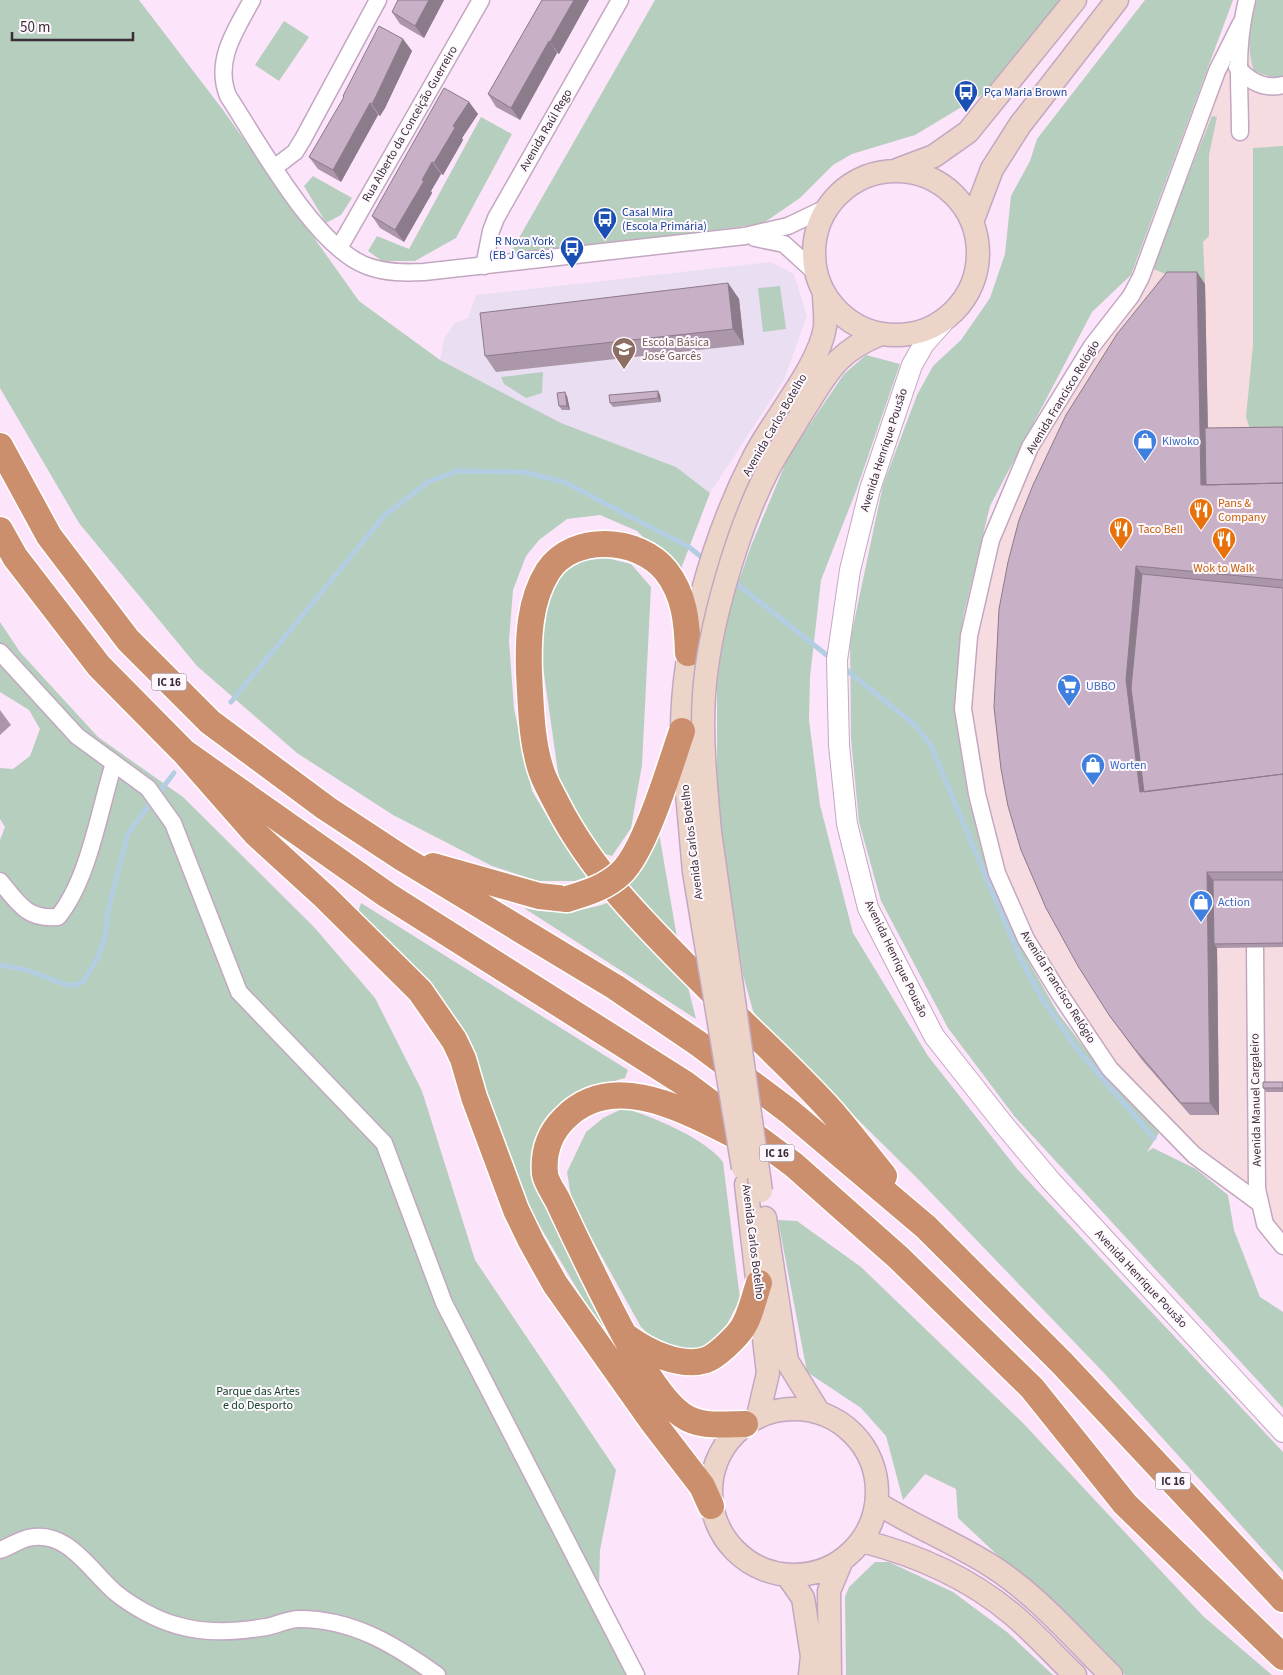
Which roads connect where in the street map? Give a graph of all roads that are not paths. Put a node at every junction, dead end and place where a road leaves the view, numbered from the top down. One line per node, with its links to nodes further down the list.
1 (252, 0): 12 (street)
2 (378, 0): 12 (street)
3 (481, 0): 17 (street, Rua Alberto da Conceição Guerreiro)
4 (620, 0): 18 (street, Avenida Raúl Rego)
5 (1075, 0): 13 (main road)
6 (1117, 0): 15 (main road)
7 (1246, 0): 8 (street)
8 (1241, 23): 9 (street); 35 (street, Avenida Francisco Relógio)
9 (1237, 67): 10 (street); 11 (street)
10 (1283, 85)
11 (1240, 132)
12 (274, 168): 17 (street)
13 (894, 171): 14 (main road); 15 (main road)
14 (828, 207): 16 (street); 19 (main road)
15 (972, 222): 20 (main road)
16 (745, 236): 18 (street); 19 (street)
17 (339, 248): 18 (street)
18 (484, 266)
19 (820, 283): 21 (main road); 22 (main road, Avenida Carlos Botelho)
20 (947, 318): 21 (main road); 42 (street, Avenida Henrique Pousão)
21 (881, 334): 22 (main road, Avenida Carlos Botelho)
22 (793, 409): 26 (main road, Avenida Carlos Botelho); 34 (main road, Avenida Carlos Botelho, bridge)
23 (0, 446): 30 (highway, IC 16)
24 (0, 530): 28 (highway, IC 16)
25 (0, 652): 29 (street)
26 (688, 653): 27 (main road, Avenida Carlos Botelho); 36 (highway)
27 (682, 731): 30 (highway, bridge); 34 (main road, Avenida Carlos Botelho, bridge)
28 (184, 752): 33 (highway, IC 16); 44 (highway)
29 (114, 763): 31 (street); 52 (street)
30 (402, 858): 36 (highway, IC 16)
31 (0, 881)
32 (1255, 948): 35 (street, Avenida Manuel Cargaleiro)
33 (794, 1166): 39 (highway); 50 (highway, IC 16)
34 (754, 1187): 38 (main road, Avenida Carlos Botelho); 40 (main road, Avenida Carlos Botelho)
35 (1258, 1202): 37 (street, Avenida Manuel Cargaleiro)
36 (926, 1227): 49 (highway, IC 16)
37 (1283, 1246)
38 (759, 1283): 39 (highway); 41 (main road, Avenida Carlos Botelho)
39 (623, 1335): 41 (highway)
40 (818, 1412): 41 (main road); 43 (main road)
41 (751, 1420): 44 (main road)
42 (1283, 1432)
43 (877, 1503): 45 (main road); 56 (main road)
44 (711, 1506): 48 (main road)
45 (862, 1540): 47 (main road); 55 (main road)
46 (0, 1550): 51 (street)
47 (842, 1560): 48 (main road); 54 (main road)
48 (787, 1575): 53 (main road)
49 (1283, 1599)
50 (1283, 1657)
51 (436, 1675)
52 (636, 1675)
53 (810, 1675)
54 (830, 1675)
55 (1075, 1675)
56 (1111, 1675)

